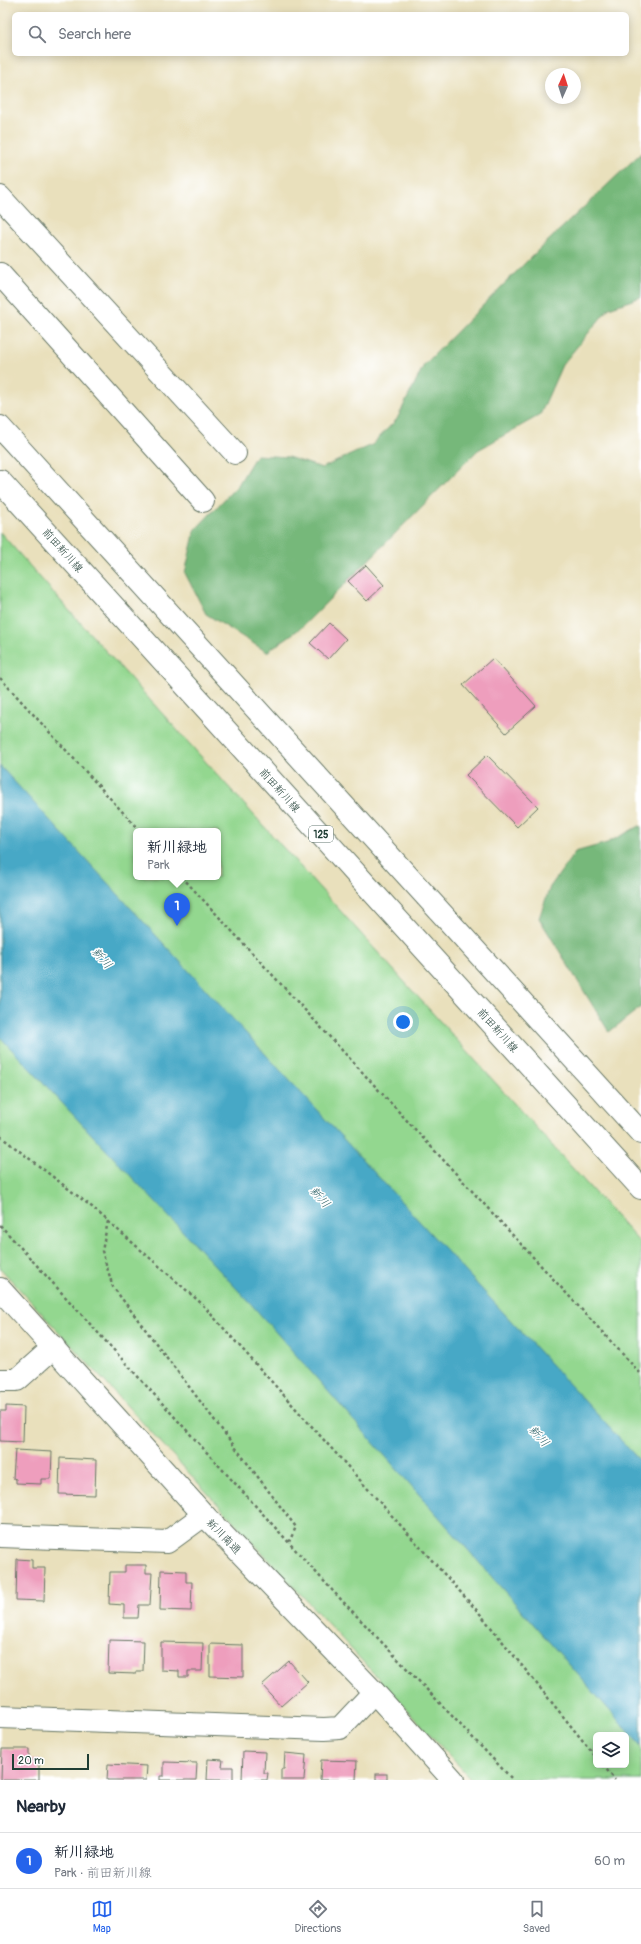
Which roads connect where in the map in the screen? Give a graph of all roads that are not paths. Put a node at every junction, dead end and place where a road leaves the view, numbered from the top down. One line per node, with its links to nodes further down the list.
1 (0, 197): 4 (main road)
2 (0, 274): 6 (main road)
3 (0, 427): 7 (main road)
4 (235, 453)
5 (0, 481): 8 (main road, 前田新川線 / 125)
6 (203, 500)
7 (641, 1133)
8 (641, 1188)
9 (0, 1288): 10 (main road, 新川南通)
10 (54, 1347): 11 (main road); 12 (main road, 新川南通)
11 (0, 1380)
12 (204, 1515): 13 (main road); 14 (main road, 新川南通)
13 (0, 1536)
14 (374, 1692): 15 (main road); 16 (main road, 新川南通)
15 (0, 1717)
16 (453, 1780)

